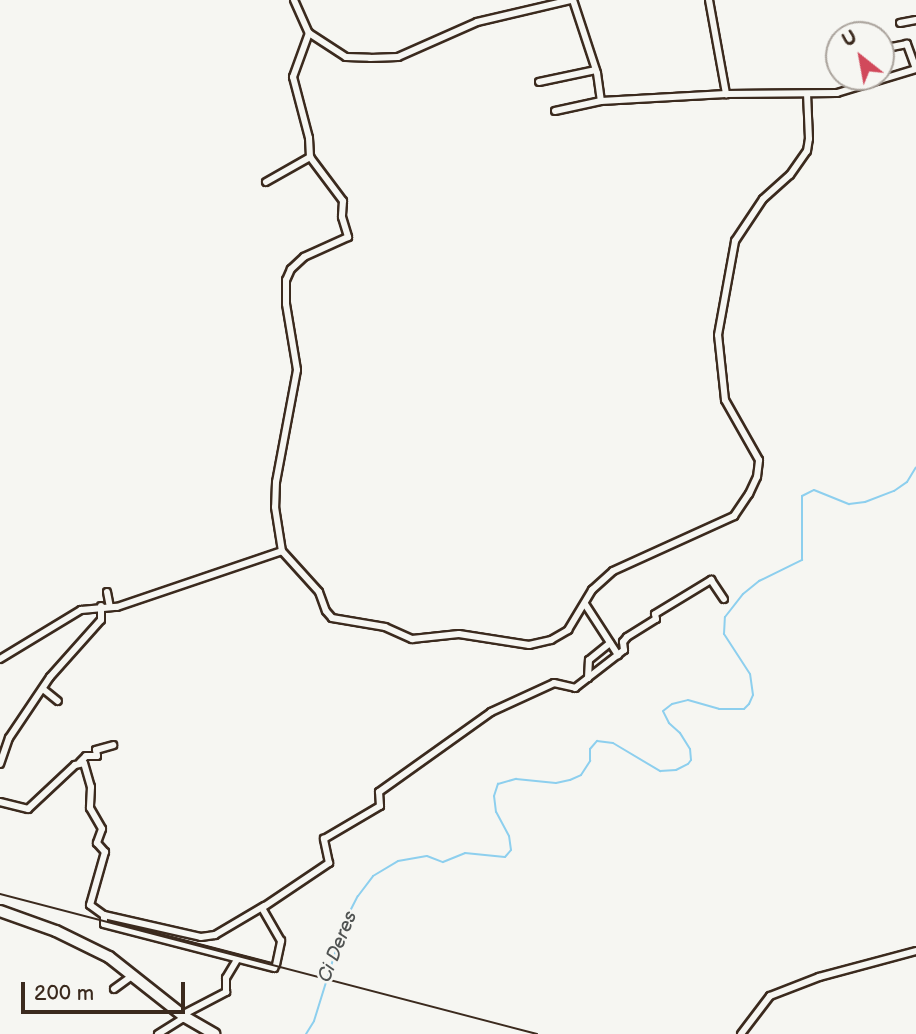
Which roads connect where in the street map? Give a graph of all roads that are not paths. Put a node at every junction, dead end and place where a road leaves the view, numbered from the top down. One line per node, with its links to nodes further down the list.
1 (294, 0): 6 (street)
2 (572, 0): 6 (street); 8 (street)
3 (709, 0): 12 (street)
4 (916, 20): 5 (street)
5 (900, 23)
6 (309, 33): 16 (street)
7 (895, 46): 9 (street)
8 (596, 70): 10 (street); 14 (street)
9 (895, 76)
10 (539, 82)
11 (846, 91): 13 (street)
12 (726, 94): 13 (street); 14 (street)
13 (807, 94): 21 (street)
14 (601, 101): 15 (street)
15 (555, 111)
16 (310, 157): 17 (street); 18 (street)
17 (266, 182)
18 (282, 551): 21 (street); 23 (street)
19 (107, 592): 23 (street)
20 (724, 599): 25 (street)
21 (585, 604): 24 (street)
22 (101, 606): 23 (street); 26 (street); 28 (street)
23 (110, 607)
24 (610, 643): 25 (street); 27 (street)
25 (618, 654): 27 (street)
26 (0, 659)
27 (588, 678): 34 (street)
28 (43, 689): 29 (street); 32 (street)
29 (58, 701)
30 (113, 745): 31 (street)
31 (80, 762): 33 (street); 36 (street)
32 (0, 764)
33 (0, 802)
34 (264, 906): 36 (street); 38 (street)
35 (6, 913): 39 (highway)
36 (104, 915): 38 (street)
37 (916, 951): 44 (street)
38 (237, 960): 41 (street)
39 (132, 975): 40 (street); 41 (highway)
40 (114, 989)
41 (183, 1016): 42 (street); 43 (highway)
42 (158, 1034)
43 (215, 1034)
44 (741, 1034)

